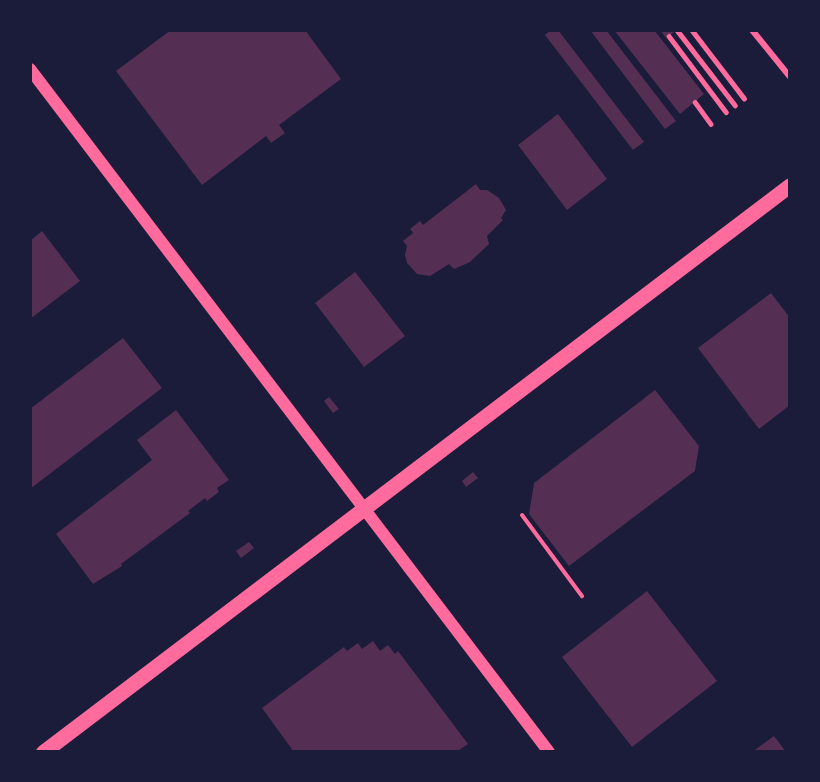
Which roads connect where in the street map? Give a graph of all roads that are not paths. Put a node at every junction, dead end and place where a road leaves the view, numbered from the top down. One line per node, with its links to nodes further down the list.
1 (677, 30): 9 (lane)
2 (692, 30): 7 (lane)
3 (752, 30): 6 (street)
4 (669, 36): 10 (lane)
5 (30, 69): 13 (main road)
6 (790, 77)
7 (744, 98)
8 (694, 102): 11 (lane)
9 (735, 105)
10 (726, 112)
11 (711, 124)
12 (790, 185): 13 (main road)
13 (365, 508): 14 (main road); 15 (main road)
14 (43, 752)
15 (549, 752)

